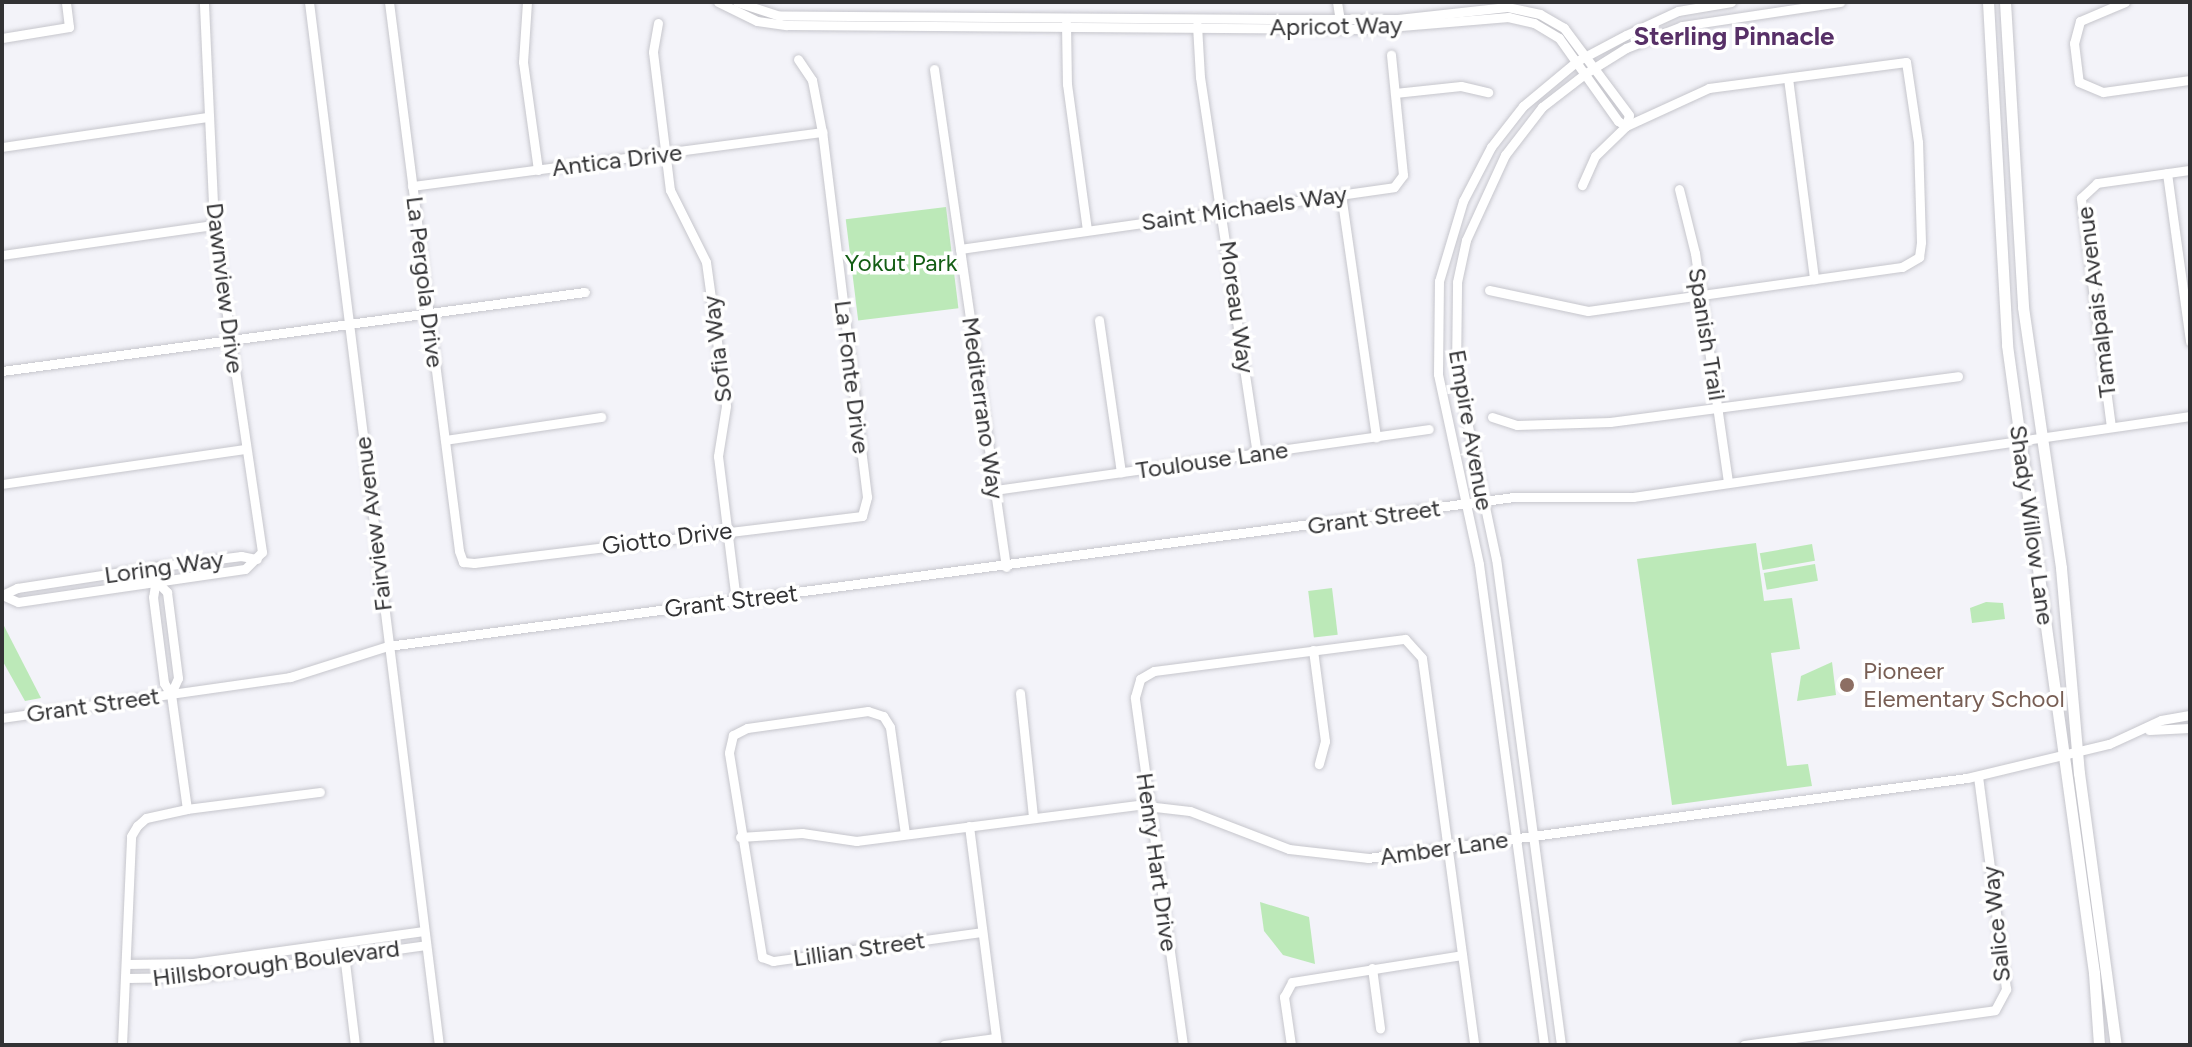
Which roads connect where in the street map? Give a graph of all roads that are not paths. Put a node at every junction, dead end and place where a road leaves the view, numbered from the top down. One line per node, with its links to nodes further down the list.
1 (66, 2): 23 (street)
2 (196, 2): 17 (street, Dawnview Drive)
3 (204, 2): 17 (street, Dawnview Drive)
4 (309, 2): 58 (street, Fairview Avenue)
5 (389, 2): 44 (street, La Pergola Drive)
6 (527, 2): 40 (street)
7 (718, 2): 18 (street, Apricot Way)
8 (737, 2): 18 (street, Apricot Way)
9 (859, 2): 18 (street)
10 (1337, 2): 22 (street)
11 (1731, 2): 25 (street, Empire Avenue)
12 (1840, 2): 28 (street, Empire Avenue)
13 (1988, 2): 72 (main road, Shady Willow Lane)
14 (2005, 2): 70 (main road, Shady Willow Lane)
15 (2125, 2): 32 (street)
16 (1475, 9): 22 (street, Apricot Way); 25 (street, Apricot Way); 27 (street, Apricot Way)
17 (202, 14): 35 (street, Dawnview Drive)
18 (861, 20): 19 (street, Apricot Way)
19 (1066, 22): 21 (street, Apricot Way); 49 (street)
20 (658, 23): 39 (street, Sofia Way)
21 (1197, 23): 22 (street, Apricot Way); 47 (street, Moreau Way)
22 (1340, 23)
23 (2, 38)
24 (1391, 55): 34 (street, Saint Michaels Way)
25 (1588, 55): 27 (street, Empire Avenue); 28 (street, Apricot Way)
26 (798, 59): 37 (street, La Fonte Drive)
27 (1577, 61): 30 (street, Apricot Way); 80 (street, Empire Avenue)
28 (1596, 67): 30 (street, Empire Avenue); 36 (street, Apricot Way)
29 (934, 69): 50 (street, Mediterrano Way)
30 (1586, 73): 36 (street, Apricot Way); 79 (street, Empire Avenue)
31 (1788, 78): 36 (street); 52 (street); 52 (street)
32 (2190, 80)
33 (1488, 92): 34 (street)
34 (1395, 93): 46 (street, Saint Michaels Way)
35 (208, 117): 38 (street); 48 (street, Dawnview Drive)
36 (1626, 126): 43 (street)
37 (822, 132): 39 (street, Antica Drive); 81 (street, La Fonte Drive)
38 (2, 147)
39 (665, 154): 40 (street, Antica Drive); 82 (street, Sofia Way)
40 (538, 170): 44 (street, Antica Drive)
41 (2190, 170): 42 (street, Tamalpais Avenue)
42 (2167, 173): 60 (street); 67 (street, Tamalpais Avenue)
43 (1582, 185)
44 (412, 186): 56 (street, La Pergola Drive)
45 (1679, 189): 55 (street, Spanish Trail)
46 (1341, 194): 47 (street, Saint Michaels Way); 69 (street)
47 (1223, 211): 49 (street, Saint Michaels Way); 74 (street, Moreau Way)
48 (214, 225): 51 (street); 59 (street, Dawnview Drive)
49 (1087, 230): 50 (street, Saint Michaels Way)
50 (960, 249): 78 (street, Mediterrano Way)
51 (2, 255)
52 (1814, 279): 55 (street)
53 (1489, 290): 55 (street)
54 (585, 292): 56 (street)
55 (1701, 295): 63 (street, Spanish Trail)
56 (428, 311): 58 (street); 71 (street, La Pergola Drive)
57 (1099, 320): 75 (street)
58 (348, 322): 59 (street); 90 (street, Fairview Avenue)
59 (231, 338): 61 (street); 73 (street, Dawnview Drive)
60 (2190, 341)
61 (2, 371)
62 (1958, 376): 63 (street)
63 (1719, 409): 66 (street); 76 (street, Spanish Trail)
64 (2190, 416): 67 (street)
65 (601, 417): 71 (street)
66 (1492, 417)
67 (2111, 427): 70 (street)
68 (1429, 429): 69 (street, Toulouse Lane)
69 (1376, 437): 74 (street, Toulouse Lane)
70 (2042, 438): 72 (street); 98 (main road, Shady Willow Lane)
71 (445, 440): 84 (street, La Pergola Drive)
72 (2020, 441): 76 (street); 99 (main road, Shady Willow Lane)
73 (245, 449): 77 (street); 83 (street, Dawnview Drive)
74 (1257, 453): 75 (street, Toulouse Lane)
75 (1121, 472): 78 (street, Toulouse Lane)
76 (1728, 481): 79 (street)
77 (2, 484)
78 (995, 490): 86 (street, Mediterrano Way)
79 (1482, 502): 80 (street, Grant Street); 108 (street, Empire Avenue)
80 (1465, 505): 86 (street, Grant Street); 110 (street, Empire Avenue)
81 (866, 509): 82 (street, Giotto Drive)
82 (726, 530): 84 (street, Giotto Drive); 89 (street, Sofia Way)
83 (257, 559): 85 (street, Loring Way); 87 (street, Loring Way)
84 (463, 562)
85 (154, 567): 87 (street); 88 (street, Loring Way)
86 (1006, 567): 89 (street, Grant Street)
87 (156, 581): 88 (street, Loring Way); 93 (street)
88 (2, 595)
89 (736, 600): 90 (street, Grant Street)
90 (388, 646): 93 (street, Grant Street); 112 (street, Fairview Avenue)
91 (1313, 650): 100 (street); 103 (street, Henry Hart Drive); 111 (street)
92 (1020, 693): 105 (street)
93 (171, 694): 95 (street, Grant Street); 104 (street)
94 (2190, 715): 97 (street, Amber Lane)
95 (2, 718)
96 (2190, 728): 97 (street, Amber Lane)
97 (2149, 730): 98 (street, Amber Lane)
98 (2078, 752): 99 (street, Amber Lane); 134 (main road, Shady Willow Lane)
99 (2063, 756): 101 (street, Amber Lane); 133 (main road, Shady Willow Lane)
100 (1319, 764)
101 (1978, 776): 108 (street, Amber Lane); 132 (street, Salice Way)
102 (320, 792): 104 (street)
103 (1150, 806): 105 (street, Amber Lane); 111 (street, Amber Lane); 127 (street, Henry Hart Drive)
104 (187, 809): 118 (street)
105 (1033, 817): 106 (street, Amber Lane)
106 (969, 826): 107 (street, Amber Lane); 113 (street)
107 (905, 834): 109 (street, Amber Lane); 109 (street)
108 (1533, 836): 110 (street, Amber Lane); 131 (street, Empire Avenue)
109 (740, 837): 113 (street, Lillian Street)
110 (1516, 839): 111 (street, Amber Lane); 130 (street, Empire Avenue)
111 (1448, 848): 116 (street)
112 (424, 931): 114 (street, Hillsborough Boulevard); 115 (street, Fairview Avenue)
113 (982, 932): 122 (street)
114 (342, 943): 117 (street); 118 (street, Hillsborough Boulevard)
115 (426, 945): 117 (street, Hillsborough Boulevard); 125 (street, Fairview Avenue)
116 (1462, 955): 119 (street); 129 (street)
117 (344, 957): 120 (street, Hillsborough Boulevard); 124 (street)
118 (126, 964): 120 (street)
119 (1372, 968): 121 (street); 128 (street)
120 (126, 978): 123 (street)
121 (1380, 1028)
122 (997, 1041): 126 (street)
123 (122, 1045)
124 (355, 1045)
125 (439, 1045)
126 (944, 1045)
127 (1183, 1045)
128 (1291, 1045)
129 (1474, 1045)
130 (1544, 1045)
131 (1561, 1045)
132 (1744, 1045)
133 (2099, 1045)
134 (2116, 1045)

